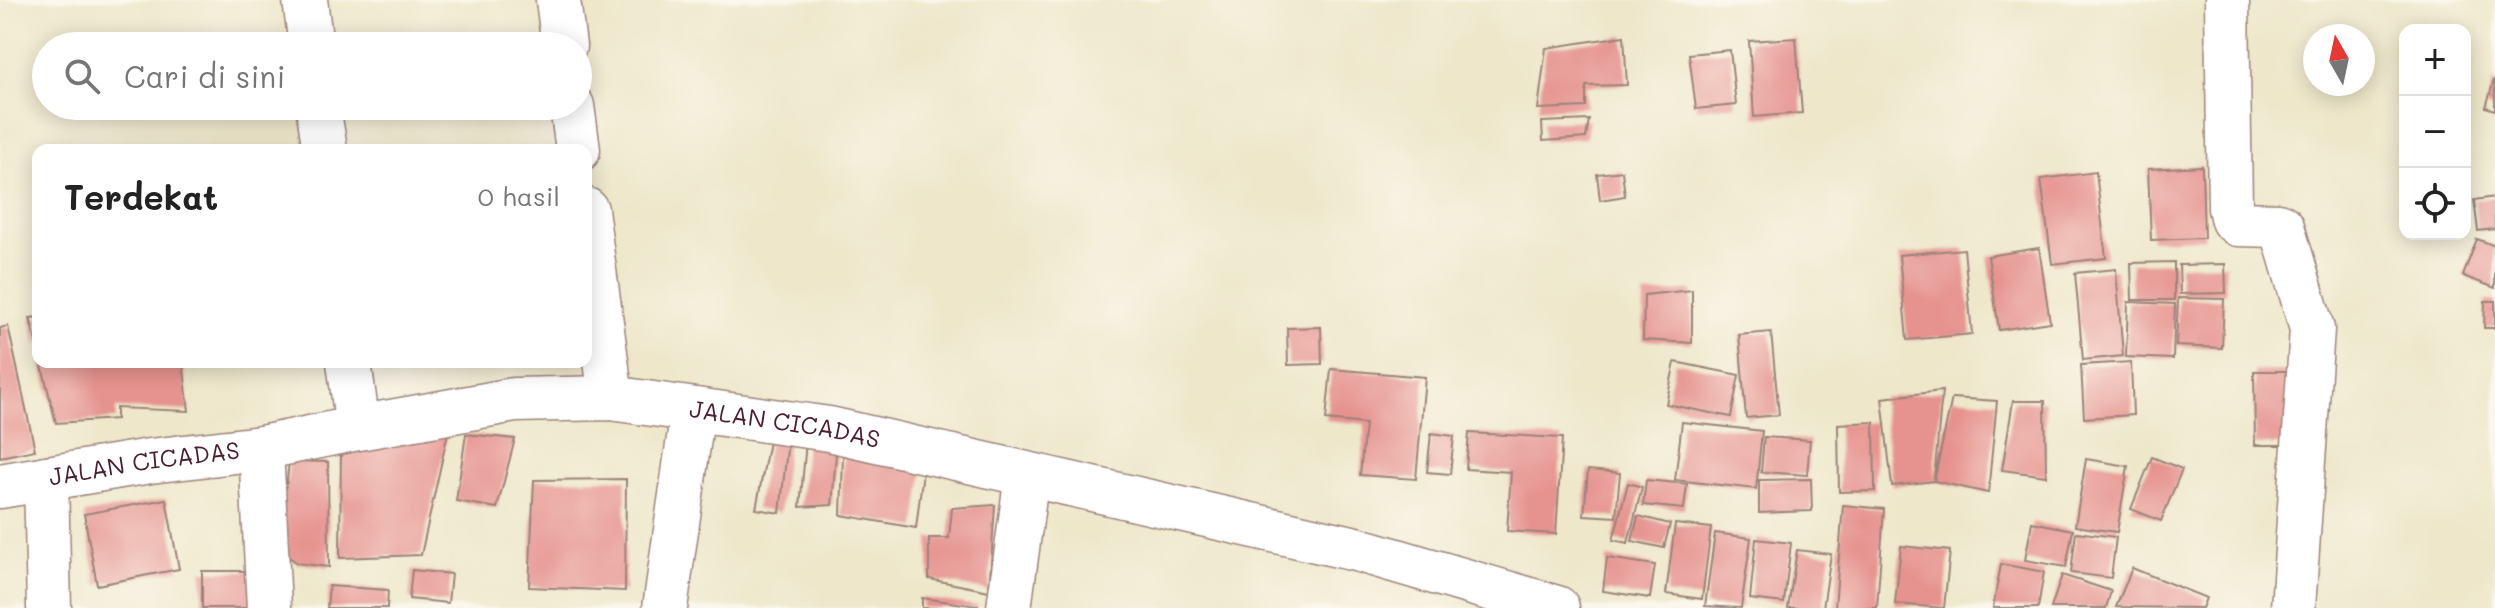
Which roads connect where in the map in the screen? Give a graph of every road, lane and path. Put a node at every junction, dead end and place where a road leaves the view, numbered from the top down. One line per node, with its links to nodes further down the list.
1 (305, 0): 4 (street)
2 (558, 0): 5 (street)
3 (2227, 0): 24 (street)
4 (309, 32)
5 (562, 32)
6 (320, 120): 8 (street)
7 (574, 120): 9 (street)
8 (324, 144)
9 (577, 144)
10 (592, 255): 12 (street)
11 (350, 368): 14 (street)
12 (611, 398): 13 (street, JALAN CICADAS); 14 (street, JALAN CICADAS)
13 (693, 410): 16 (street, JALAN CICADAS); 21 (street)
14 (358, 428): 15 (street, JALAN CICADAS)
15 (261, 448): 17 (street, JALAN CICADAS); 20 (street)
16 (1027, 475): 22 (street); 23 (street, JALAN CICADAS)
17 (46, 478): 18 (street, JALAN CICADAS); 19 (street)
18 (0, 486)
19 (49, 608)
20 (269, 608)
21 (665, 608)
22 (1009, 608)
23 (1557, 608)
24 (2293, 608)

